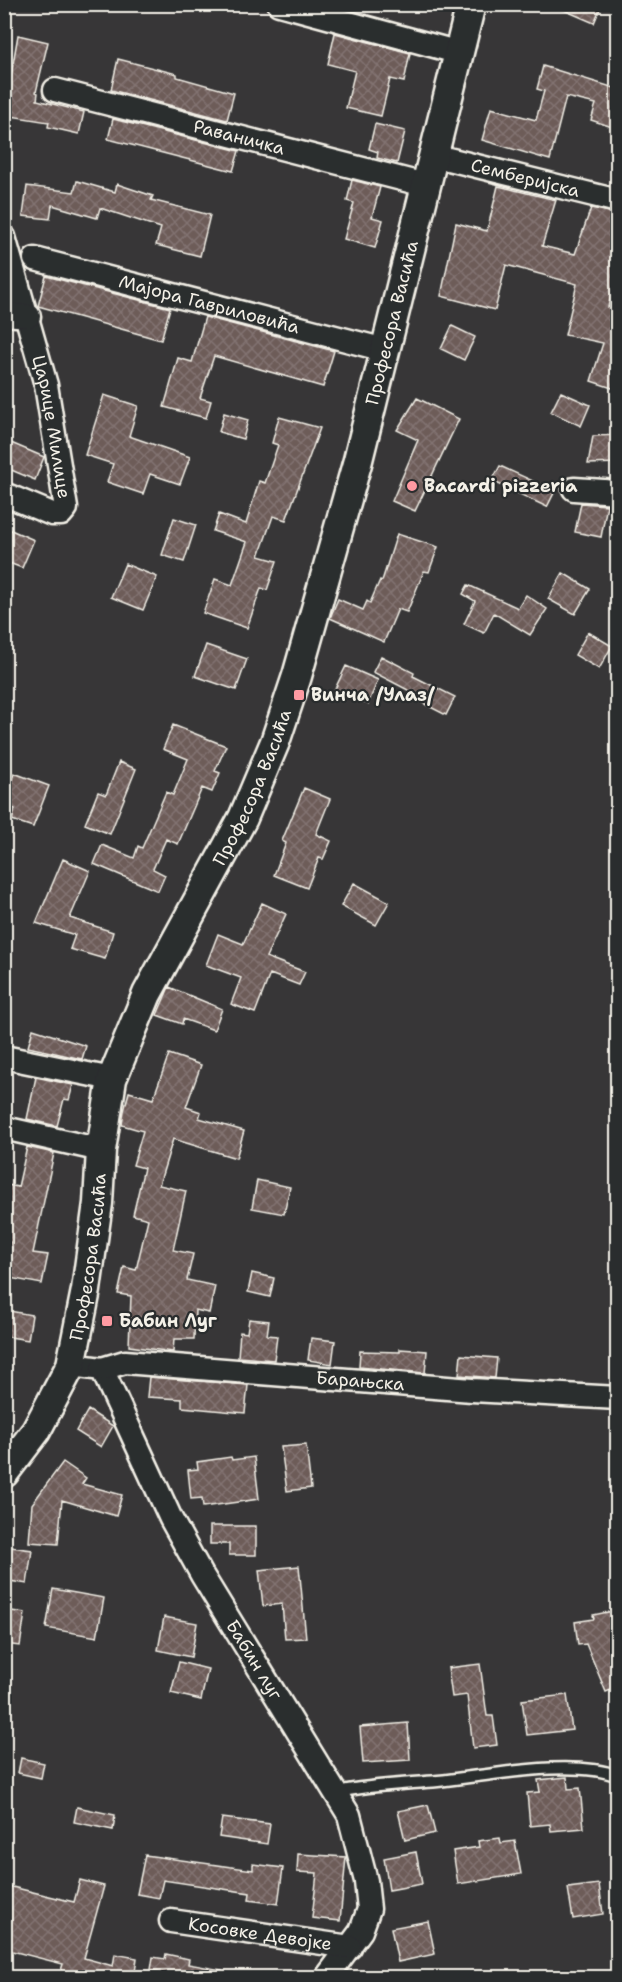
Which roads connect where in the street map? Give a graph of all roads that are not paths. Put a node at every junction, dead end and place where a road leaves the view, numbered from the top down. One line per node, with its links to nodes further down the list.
1 (279, 4): 3 (street)
2 (471, 4): 3 (street, Професора Васића)
3 (460, 53): 5 (street, Професора Васића)
4 (55, 90): 6 (street, Раваничка)
5 (432, 155): 6 (street, Професора Васића); 7 (street, Семберијска)
6 (425, 185): 12 (street, Професора Васића)
7 (618, 201)
8 (4, 237): 11 (street)
9 (35, 259): 12 (street, Мајора Гавриловића)
10 (4, 314): 11 (street)
11 (29, 316): 15 (street, Царице Милице)
12 (385, 350): 17 (street, Професора Васића)
13 (574, 489): 14 (street)
14 (618, 492)
15 (4, 494)
16 (4, 1057): 17 (street)
17 (112, 1079): 19 (street, Професора Васића)
18 (4, 1128): 19 (street)
19 (101, 1150): 20 (street, Професора Васића)
20 (71, 1365): 21 (street); 23 (street, Професора Васића)
21 (102, 1369): 22 (street, Барањска); 25 (street, Бабин луг)
22 (618, 1398)
23 (4, 1473)
24 (618, 1776): 25 (lane)
25 (337, 1792): 27 (street, Бабин луг)
26 (171, 1921): 27 (street, Косовке Девојке)
27 (350, 1947): 28 (street, Бабин луг)
28 (326, 1977)

